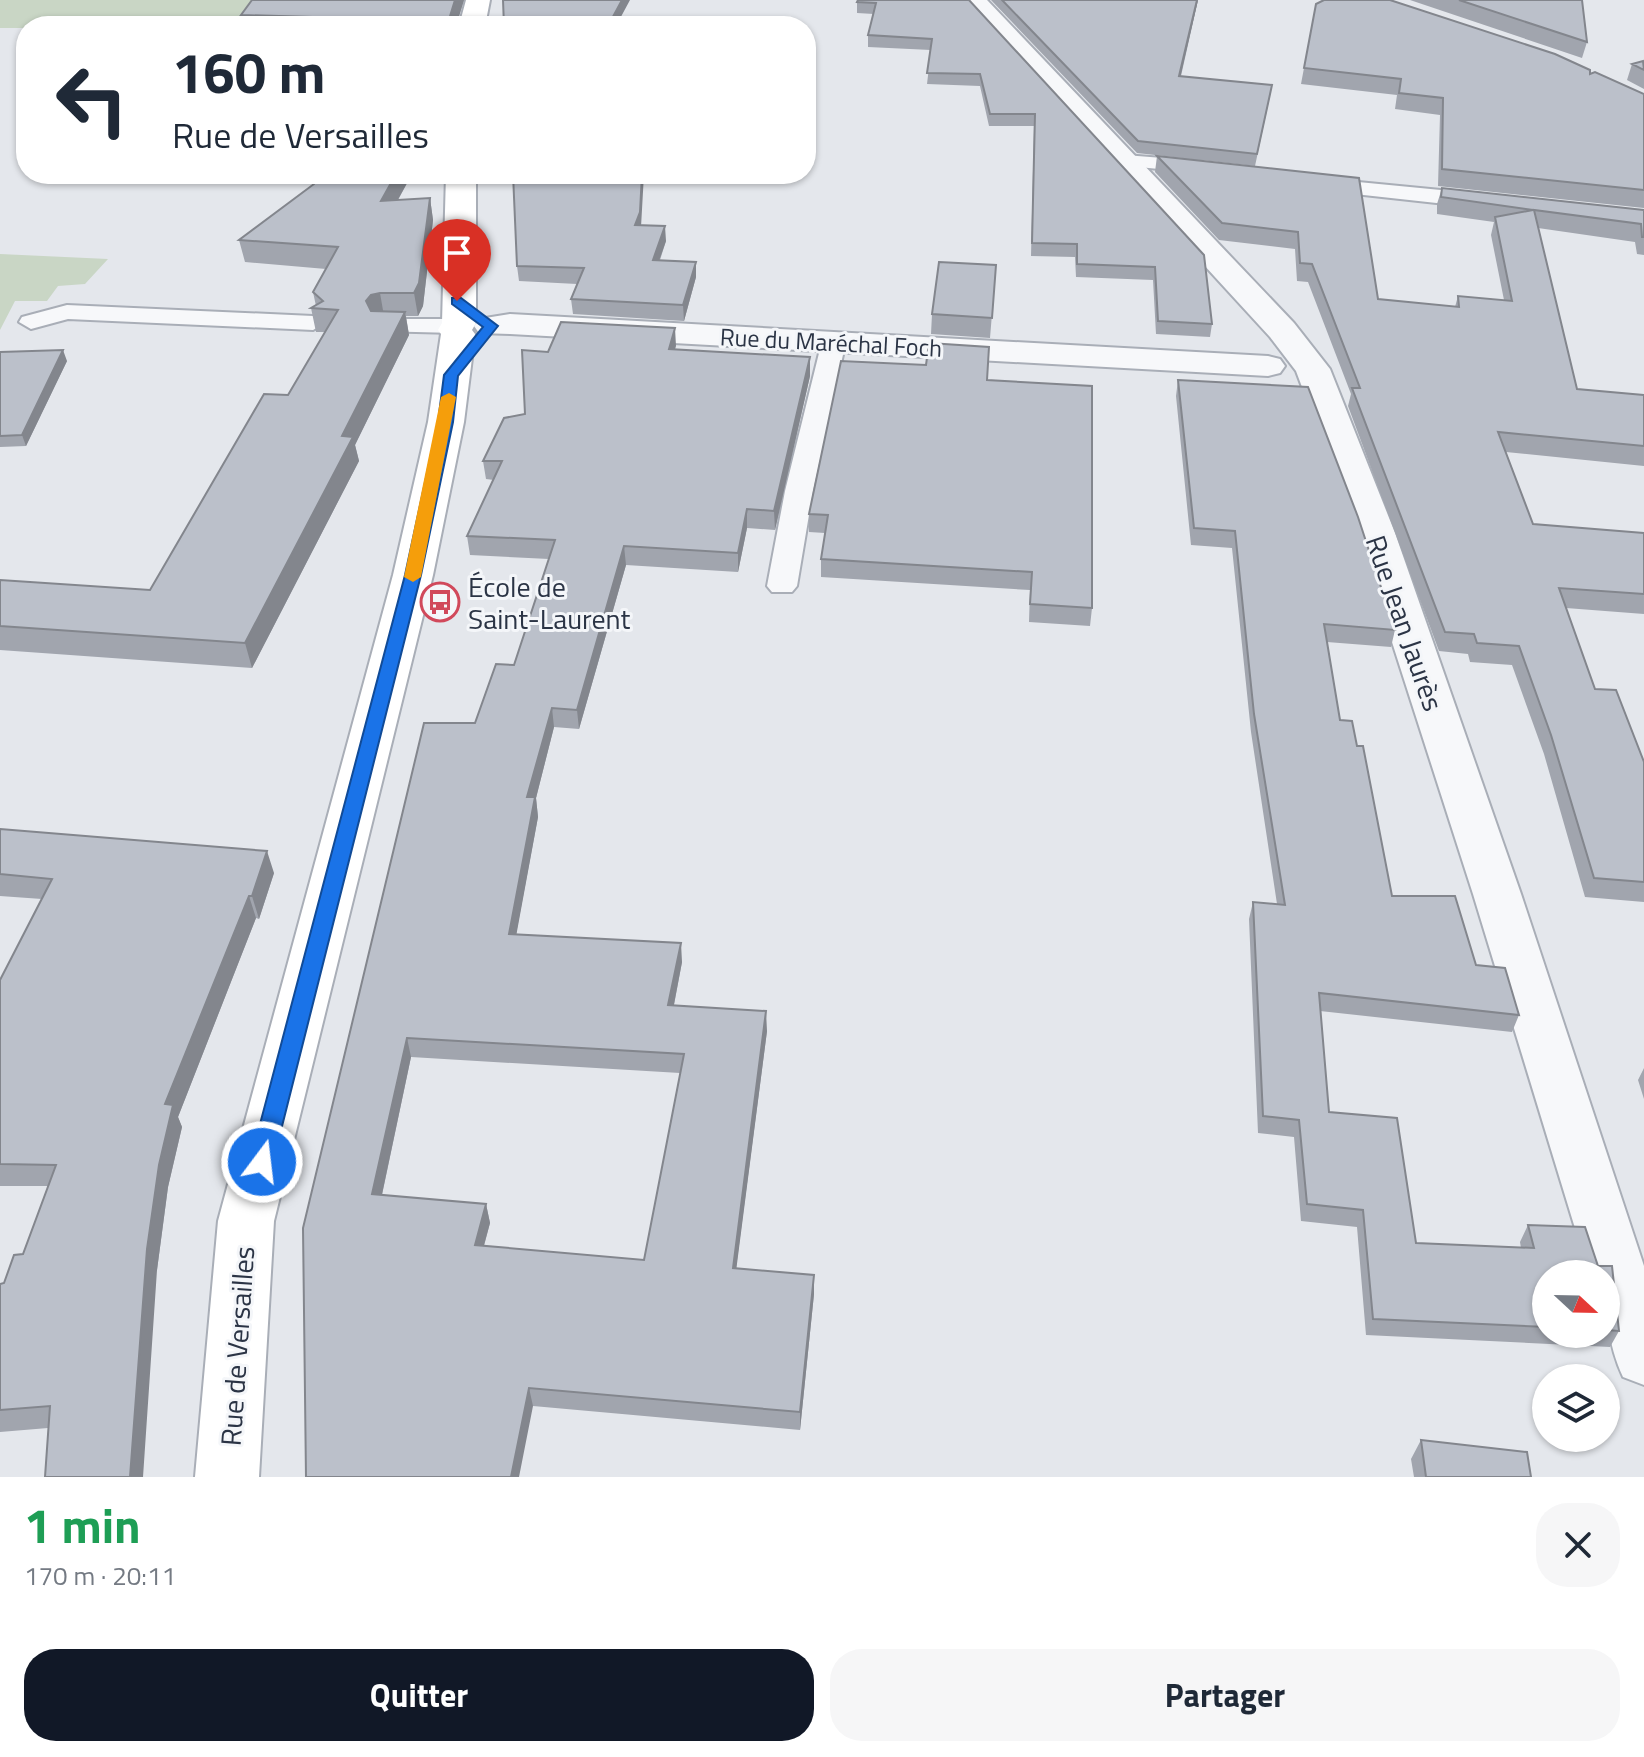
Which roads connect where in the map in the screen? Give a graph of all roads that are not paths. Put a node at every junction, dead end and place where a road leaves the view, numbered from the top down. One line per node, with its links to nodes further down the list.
1 (973, 0): 2 (street, Rue Jean Jaurès)
2 (1125, 161): 3 (lane); 14 (street, Rue Jean Jaurès)
3 (1223, 170)
4 (1300, 181): 6 (lane)
5 (461, 184): 10 (street, Rue de Versailles)
6 (1501, 203)
7 (31, 322): 8 (lane)
8 (313, 323)
9 (385, 326): 10 (lane)
10 (466, 330): 11 (street, Rue du Maréchal Foch); 15 (street, Rue de Versailles)
11 (834, 341): 12 (street, Rue du Maréchal Foch); 13 (lane)
12 (1268, 366)
13 (782, 586)
14 (1644, 1357)
15 (227, 1477)

